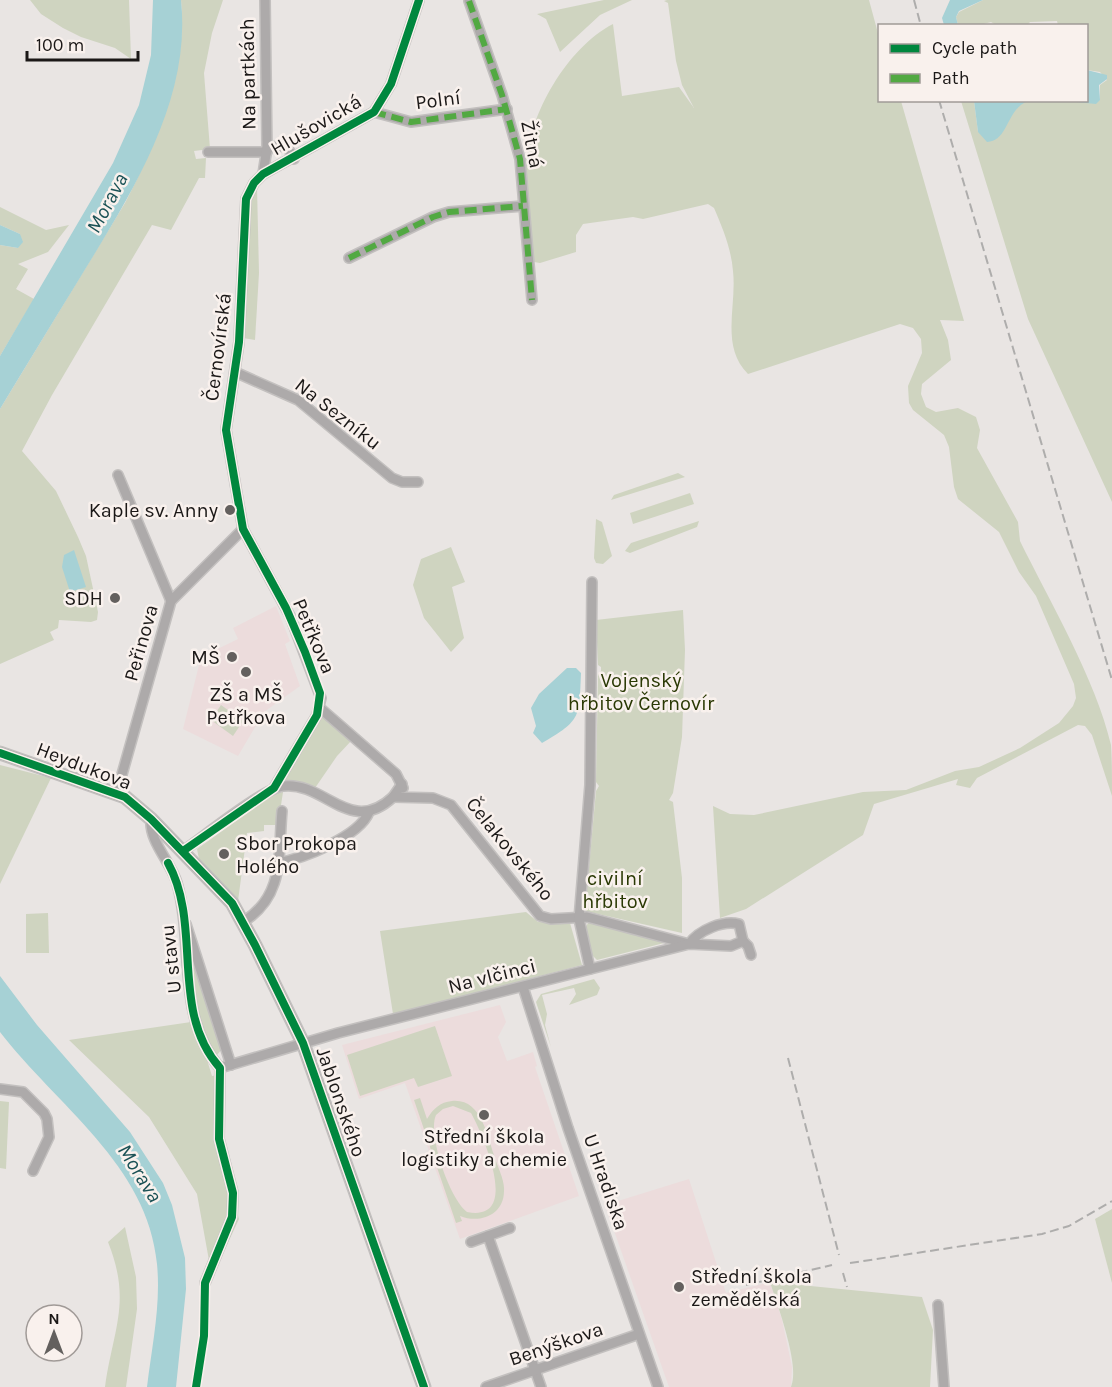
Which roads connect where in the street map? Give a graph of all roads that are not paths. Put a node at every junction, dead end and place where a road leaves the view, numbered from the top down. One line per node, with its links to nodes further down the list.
1 (265, 0): 8 (street, Na partkách)
2 (419, 0): 7 (street, Hlušovická)
3 (460, 0): 5 (street)
4 (474, 0): 5 (street)
5 (469, 1): 6 (street, Žitná)
6 (507, 109): 7 (street, Polní); 12 (street, Žitná)
7 (374, 112): 10 (street, Hlušovická)
8 (267, 150): 9 (street); 10 (street, Hlušovická); 11 (street, Na partkách)
9 (208, 152)
10 (294, 159): 11 (street, Hlušovická)
11 (263, 174): 15 (street, Černovírská)
12 (523, 206): 13 (street); 14 (street, Žitná)
13 (349, 258)
14 (532, 300)
15 (235, 372): 17 (street, Na Sezníku); 18 (street, Černovírská)
16 (118, 475): 20 (street)
17 (418, 482)
18 (243, 529): 20 (street, Peřinova); 21 (street, Petřkova)
19 (592, 582): 33 (street)
20 (171, 601): 25 (street, Peřinova)
21 (320, 708): 23 (street); 24 (street)
22 (0, 753): 25 (street, Heydukova)
23 (402, 784): 26 (street); 27 (street)
24 (274, 788): 29 (street); 31 (street)
25 (117, 792): 30 (street, Heydukova)
26 (393, 797): 27 (street, Čelakovského); 29 (street)
27 (405, 798): 33 (street, Čelakovského)
28 (282, 811): 32 (street)
29 (369, 812): 32 (street)
30 (152, 825): 31 (street, Heydukova); 34 (street, U stavu)
31 (183, 851): 35 (street, Jablonského)
32 (277, 863): 35 (street)
33 (579, 919): 37 (street, Čelakovského); 39 (street)
34 (184, 921): 42 (street, U stavu); 43 (street, U stavu)
35 (243, 922): 41 (street, Jablonského)
36 (743, 941): 37 (street, Na vlčinci); 37 (street, Na vlčinci); 38 (street)
37 (689, 944): 39 (street, Na vlčinci)
38 (751, 955)
39 (590, 969): 40 (street, Na vlčinci)
40 (523, 987): 41 (street, Na vlčinci); 51 (street, U Hradiska)
41 (303, 1043): 42 (street, Na vlčinci); 53 (street, Jablonského)
42 (231, 1065): 43 (street, Na vlčinci)
43 (220, 1068): 49 (street)
44 (0, 1089): 45 (street)
45 (33, 1171)
46 (510, 1228): 47 (street)
47 (488, 1236): 48 (street); 52 (street)
48 (471, 1242)
49 (205, 1283)
50 (938, 1305): 57 (street)
51 (639, 1334): 52 (street, Benýškova); 56 (street, U Hradiska)
52 (535, 1370): 54 (street, Benýškova); 55 (street)
53 (424, 1387)
54 (486, 1387)
55 (541, 1387)
56 (658, 1387)
57 (944, 1387)

